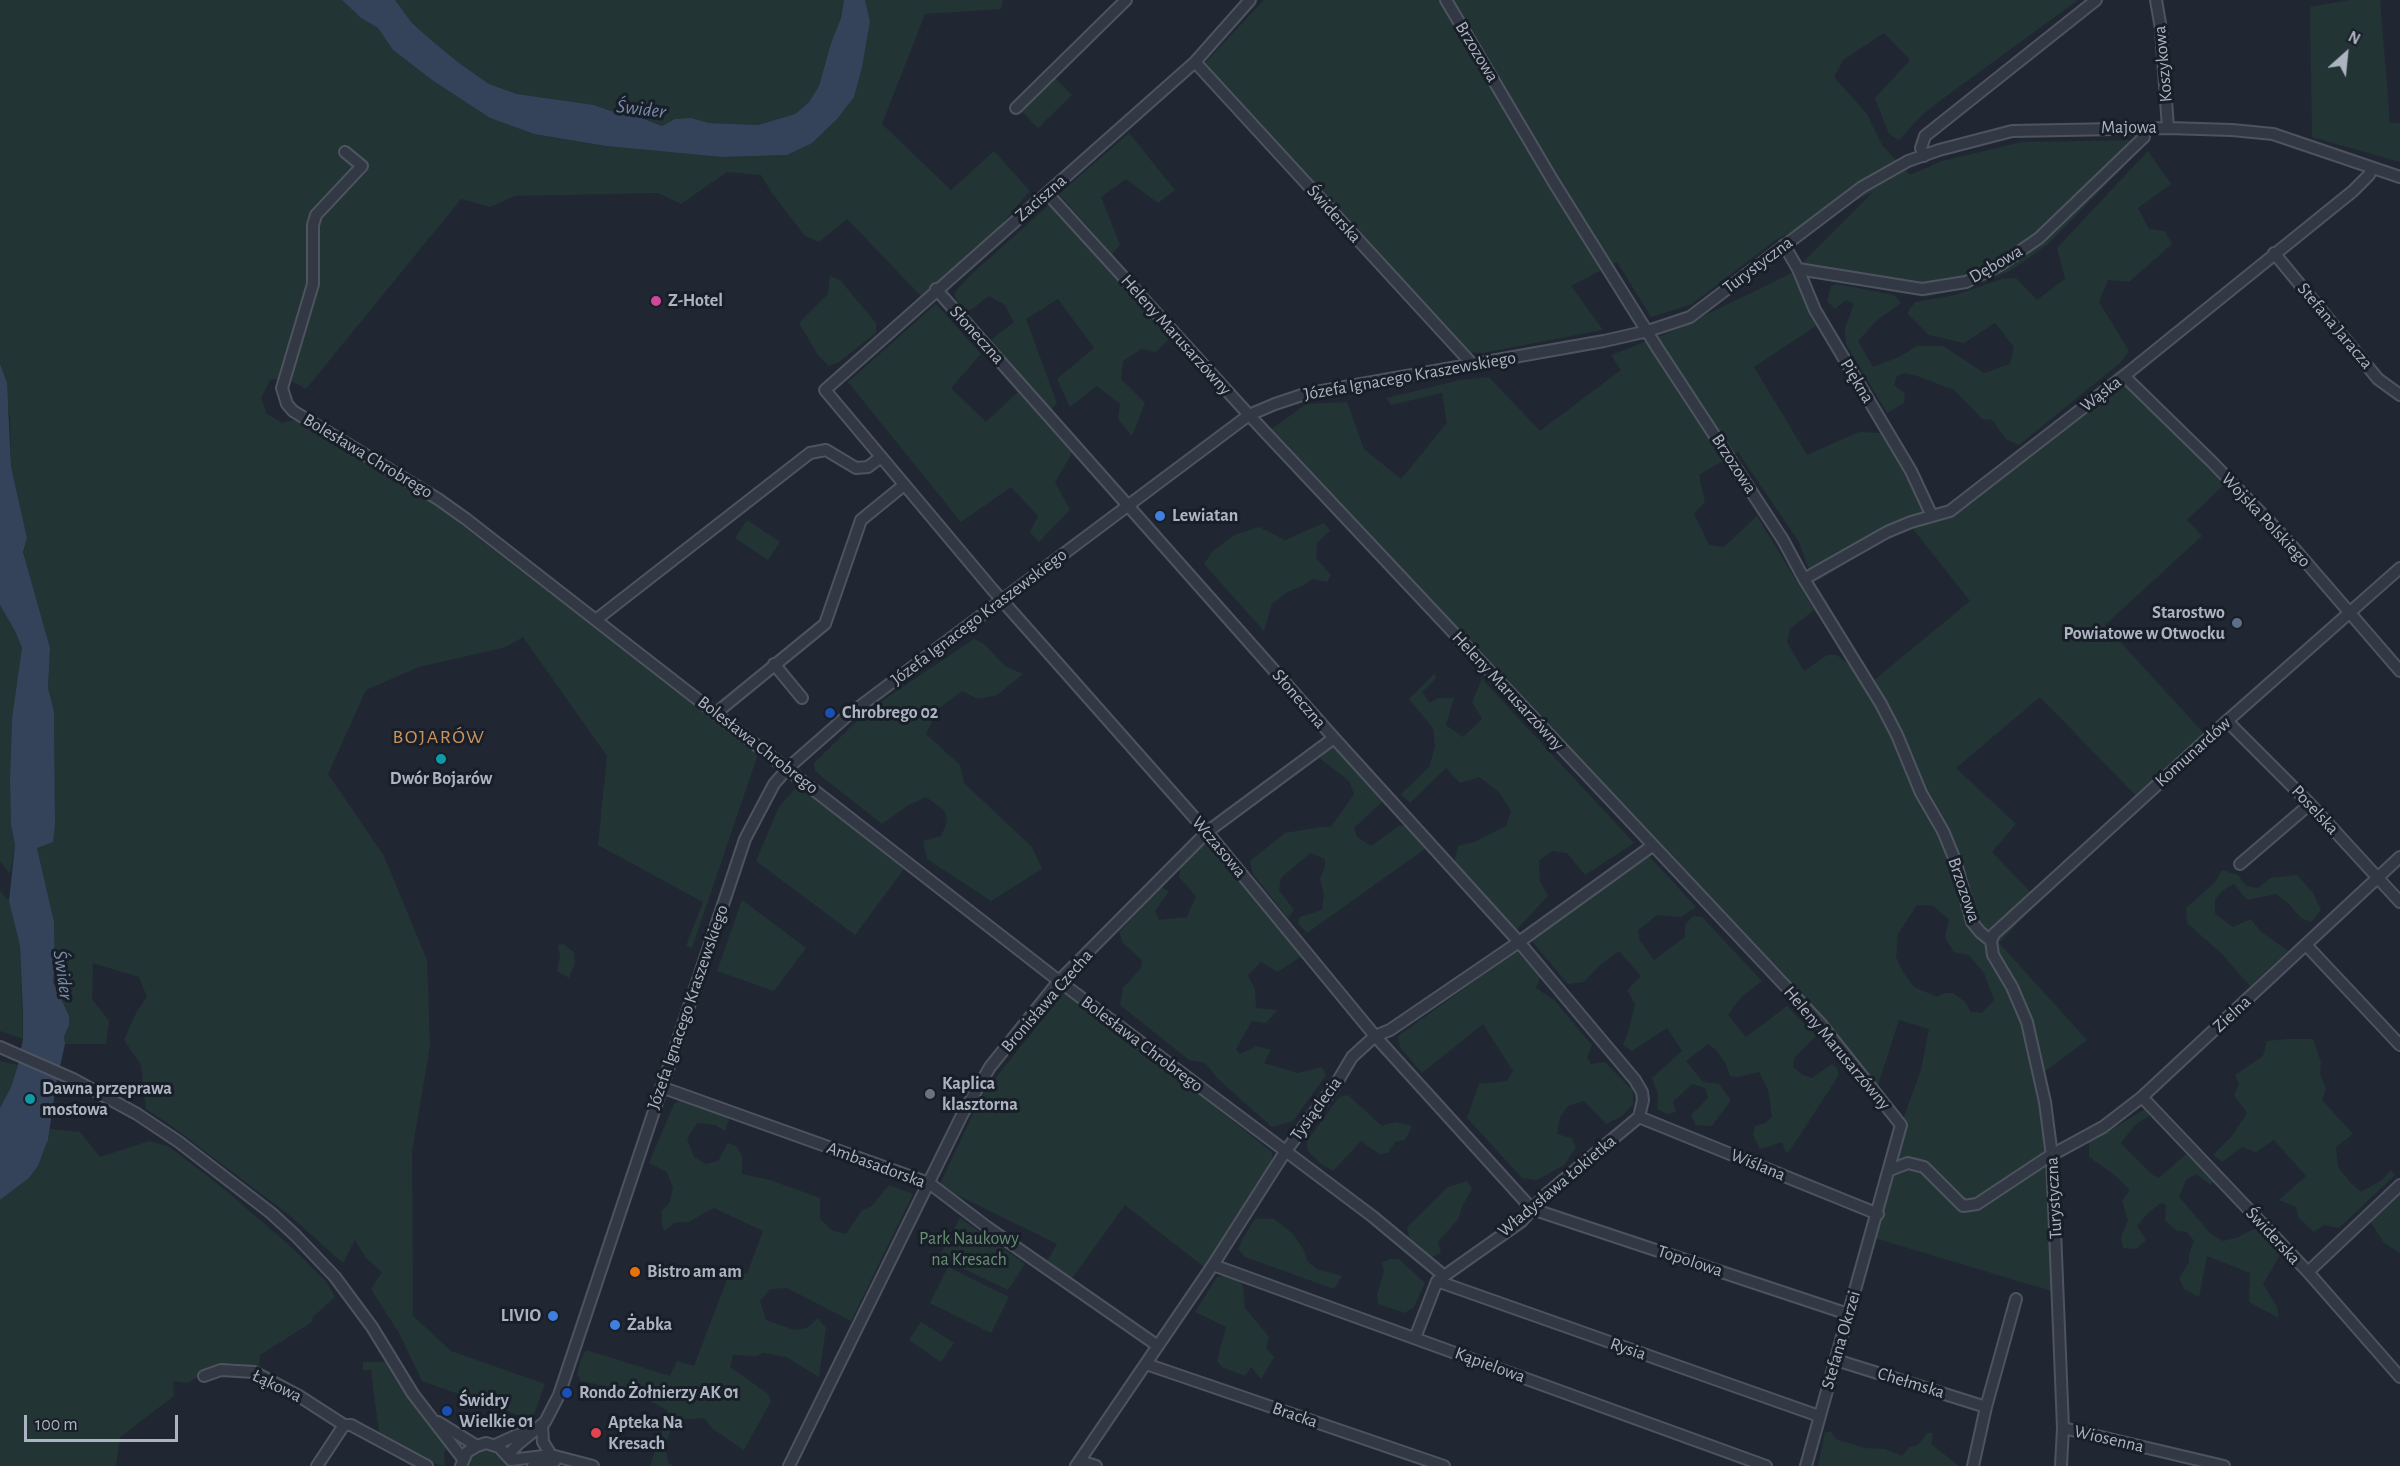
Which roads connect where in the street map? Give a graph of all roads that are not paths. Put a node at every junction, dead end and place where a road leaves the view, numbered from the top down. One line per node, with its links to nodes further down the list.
1 (1126, 0): 7 (street)
2 (1250, 0): 6 (street, Zaciszna)
3 (1446, 0): 20 (street, Brzozowa)
4 (2096, 0): 11 (street)
5 (2156, 0): 9 (street, Koszykowa)
6 (1195, 62): 15 (street, Zaciszna); 21 (street, Świderska)
7 (1016, 108)
8 (2144, 128): 9 (street, Majowa); 11 (street, Majowa); 18 (street, Dębowa)
9 (2168, 128): 12 (street, Majowa)
10 (345, 152): 34 (street, Bolesława Chrobrego)
11 (1924, 156): 14 (street, Majowa)
12 (2372, 168): 13 (street, Majowa); 17 (street, Wąska)
13 (2400, 177)
14 (1862, 187): 16 (street, Turystyczna)
15 (1047, 193): 19 (street, Zaciszna); 25 (street, Heleny Marusarzówny)
16 (1784, 245): 18 (street, Piękna); 20 (street, Turystyczna)
17 (2274, 252): 22 (street, Wąska); 24 (street, Stefana Jaracza)
18 (1798, 269): 29 (street, Piękna)
19 (936, 289): 23 (street, Zaciszna); 28 (street, Słoneczna)
20 (1648, 331): 21 (street, Józefa Ignacego Kraszewskiego); 31 (street, Brzozowa)
21 (1473, 365): 25 (street, Józefa Ignacego Kraszewskiego)
22 (2124, 376): 29 (street, Wąska); 33 (street, Wojska Polskiego)
23 (825, 390): 26 (street, Wczasowa)
24 (2400, 395)
25 (1249, 415): 28 (street, Józefa Ignacego Kraszewskiego); 44 (street, Heleny Marusarzówny)
26 (878, 459): 27 (street, Wczasowa); 34 (street)
27 (902, 487): 32 (street, Wczasowa); 35 (street)
28 (1128, 506): 32 (street, Józefa Ignacego Kraszewskiego); 40 (street, Słoneczna)
29 (1932, 516): 31 (street, Wąska)
30 (2400, 568): 33 (street, Komunardów)
31 (1803, 579): 49 (street, Brzozowa)
32 (1002, 600): 41 (street, Józefa Ignacego Kraszewskiego); 43 (street, Wczasowa)
33 (2349, 614): 36 (street, Wojska Polskiego); 39 (street, Komunardów)
34 (597, 619): 38 (street, Bolesława Chrobrego)
35 (774, 664): 37 (street); 38 (street)
36 (2400, 671)
37 (802, 698)
38 (716, 713): 41 (street, Bolesława Chrobrego)
39 (2227, 721): 42 (street, Poselska); 49 (street, Komunardów)
40 (1334, 738): 43 (street, Bronisława Czecha); 50 (street, Słoneczna)
41 (788, 768): 52 (street, Bolesława Chrobrego); 56 (street, Józefa Ignacego Kraszewskiego)
42 (2310, 804): 46 (street); 47 (street, Poselska)
43 (1207, 832): 52 (street, Bronisława Czecha); 53 (street, Wczasowa)
44 (1652, 846): 50 (street, Tysiąclecia); 61 (street, Heleny Marusarzówny)
45 (2400, 858): 47 (street, Zielna)
46 (2240, 864)
47 (2378, 878): 48 (street, Poselska); 51 (street, Zielna)
48 (2400, 902)
49 (1991, 941): 60 (street, Turystyczna)
50 (1519, 942): 53 (street, Tysiąclecia); 58 (street, Słoneczna)
51 (2306, 945): 54 (street); 57 (street, Zielna)
52 (1059, 981): 59 (street, Bolesława Chrobrego); 62 (street, Bronisława Czecha)
53 (1375, 1036): 59 (street, Tysiąclecia); 64 (street, Wczasowa)
54 (2400, 1045)
55 (0, 1047): 79 (street)
56 (661, 1087): 62 (street, Ambasadorska); 81 (street, Józefa Ignacego Kraszewskiego)
57 (2142, 1097): 60 (street, Zielna); 67 (street, Świderska)
58 (1639, 1117): 64 (street, Władysława Łokietka); 65 (street, Wiślana)
59 (1285, 1152): 66 (street, Tysiąclecia); 68 (street, Bolesława Chrobrego)
60 (2052, 1156): 61 (street, Zielna); 82 (street, Turystyczna)
61 (1890, 1170): 65 (street, Heleny Marusarzówny)
62 (929, 1183): 72 (street, Ambasadorska); 95 (street, Bronisława Czecha)
63 (2400, 1185): 67 (street)
64 (1532, 1209): 68 (street, Władysława Łokietka); 70 (street, Topolowa)
65 (1878, 1214): 70 (street, Stefana Okrzei)
66 (1213, 1265): 71 (street, Kąpielowa); 72 (street, Tysiąclecia)
67 (2308, 1272): 76 (street, Świderska)
68 (1440, 1278): 71 (street); 78 (street, Rysia)
69 (2016, 1299): 77 (street)
70 (1848, 1314): 73 (street, Stefana Okrzei)
71 (1415, 1338): 98 (street, Kąpielowa)
72 (1158, 1346): 74 (street, Tysiąclecia)
73 (1836, 1360): 77 (street, Chełmska); 78 (street, Stefana Okrzei)
74 (1146, 1364): 90 (street, Tysiąclecia); 97 (street, Bracka)
75 (204, 1376): 80 (street, Łąkowa)
76 (2400, 1377)
77 (1986, 1407): 100 (street)
78 (1819, 1416): 99 (street, Stefana Okrzei)
79 (435, 1420): 85 (street); 89 (street)
80 (344, 1425): 91 (street); 92 (street, Łąkowa)
81 (542, 1425): 83 (street, Józefa Ignacego Kraszewskiego); 86 (street)
82 (2063, 1428): 101 (street, Turystyczna); 102 (street, Wiosenna)
83 (530, 1433): 84 (street, Józefa Ignacego Kraszewskiego); 88 (street, Józefa Ignacego Kraszewskiego)
84 (495, 1445): 85 (street, Józefa Ignacego Kraszewskiego); 88 (street)
85 (477, 1446): 89 (street)
86 (551, 1455): 87 (street); 88 (street)
87 (564, 1459): 93 (street); 94 (street)
88 (511, 1460)
89 (462, 1462)
90 (1078, 1463): 96 (street)
91 (316, 1466)
92 (427, 1466)
93 (533, 1466)
94 (593, 1466)
95 (789, 1466)
96 (1095, 1466)
97 (1444, 1466)
98 (1766, 1466)
99 (1806, 1466)
100 (1973, 1466)
101 (2061, 1466)
102 (2224, 1466)

